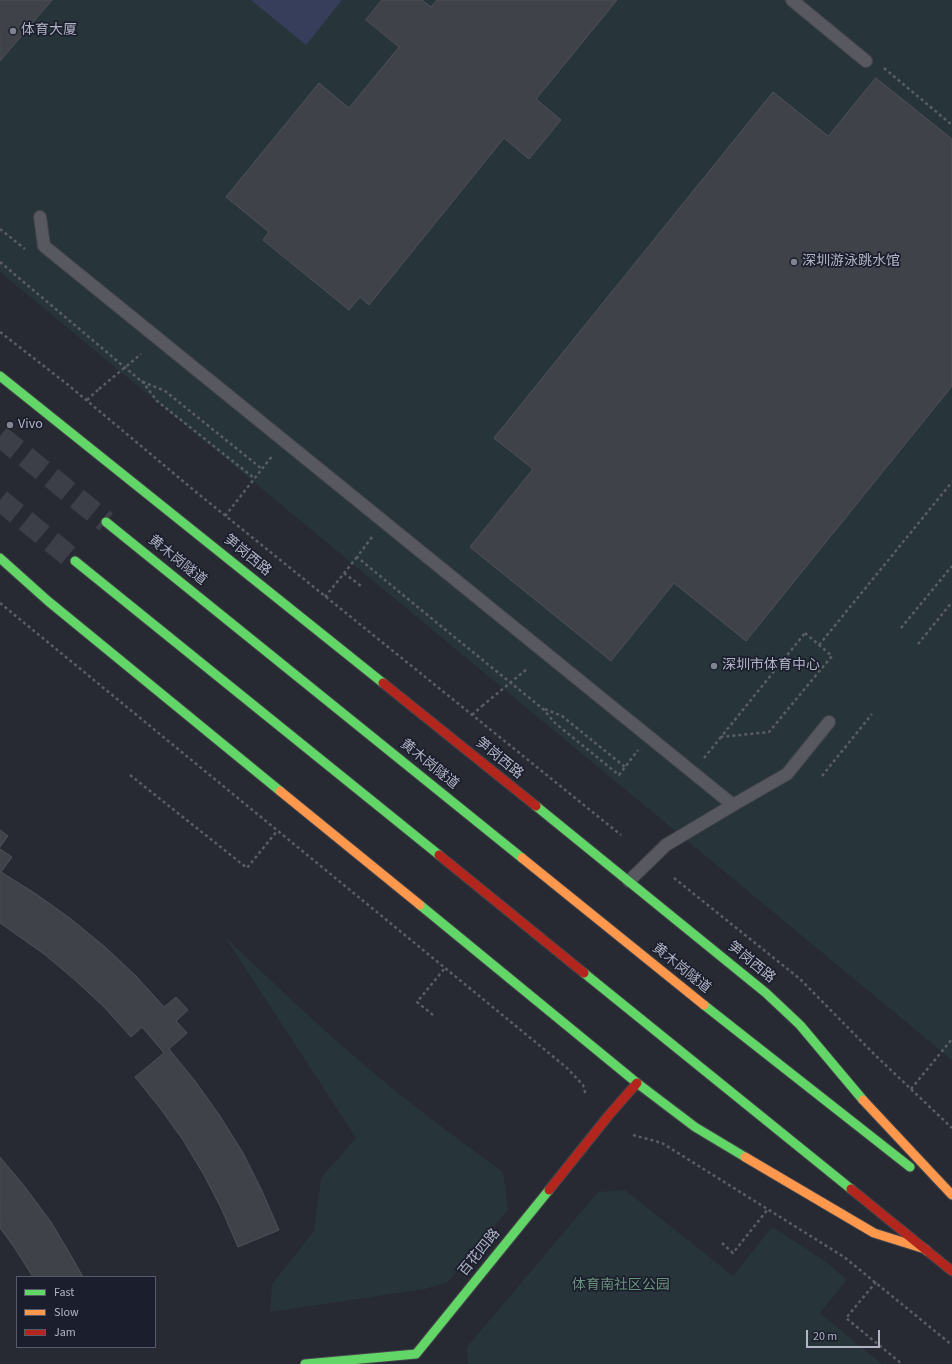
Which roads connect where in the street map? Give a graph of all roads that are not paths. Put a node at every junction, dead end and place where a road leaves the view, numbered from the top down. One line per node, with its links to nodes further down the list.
1 (792, 0): 2 (lane)
2 (866, 61)
3 (40, 217): 9 (lane)
4 (0, 376): 10 (main road, 笋岗西路)
5 (106, 522): 13 (main road, 黄木岗隧道)
6 (0, 558): 11 (main road)
7 (75, 561): 14 (main road)
8 (829, 722): 9 (lane)
9 (734, 806): 10 (lane)
10 (629, 882): 12 (main road, 笋岗西路)
11 (637, 1083): 14 (main road); 16 (main road, 百花四路)
12 (952, 1195)
13 (952, 1199)
14 (924, 1249): 15 (main road)
15 (952, 1271)
16 (416, 1359): 17 (main road, 百花四路)
17 (305, 1364)

